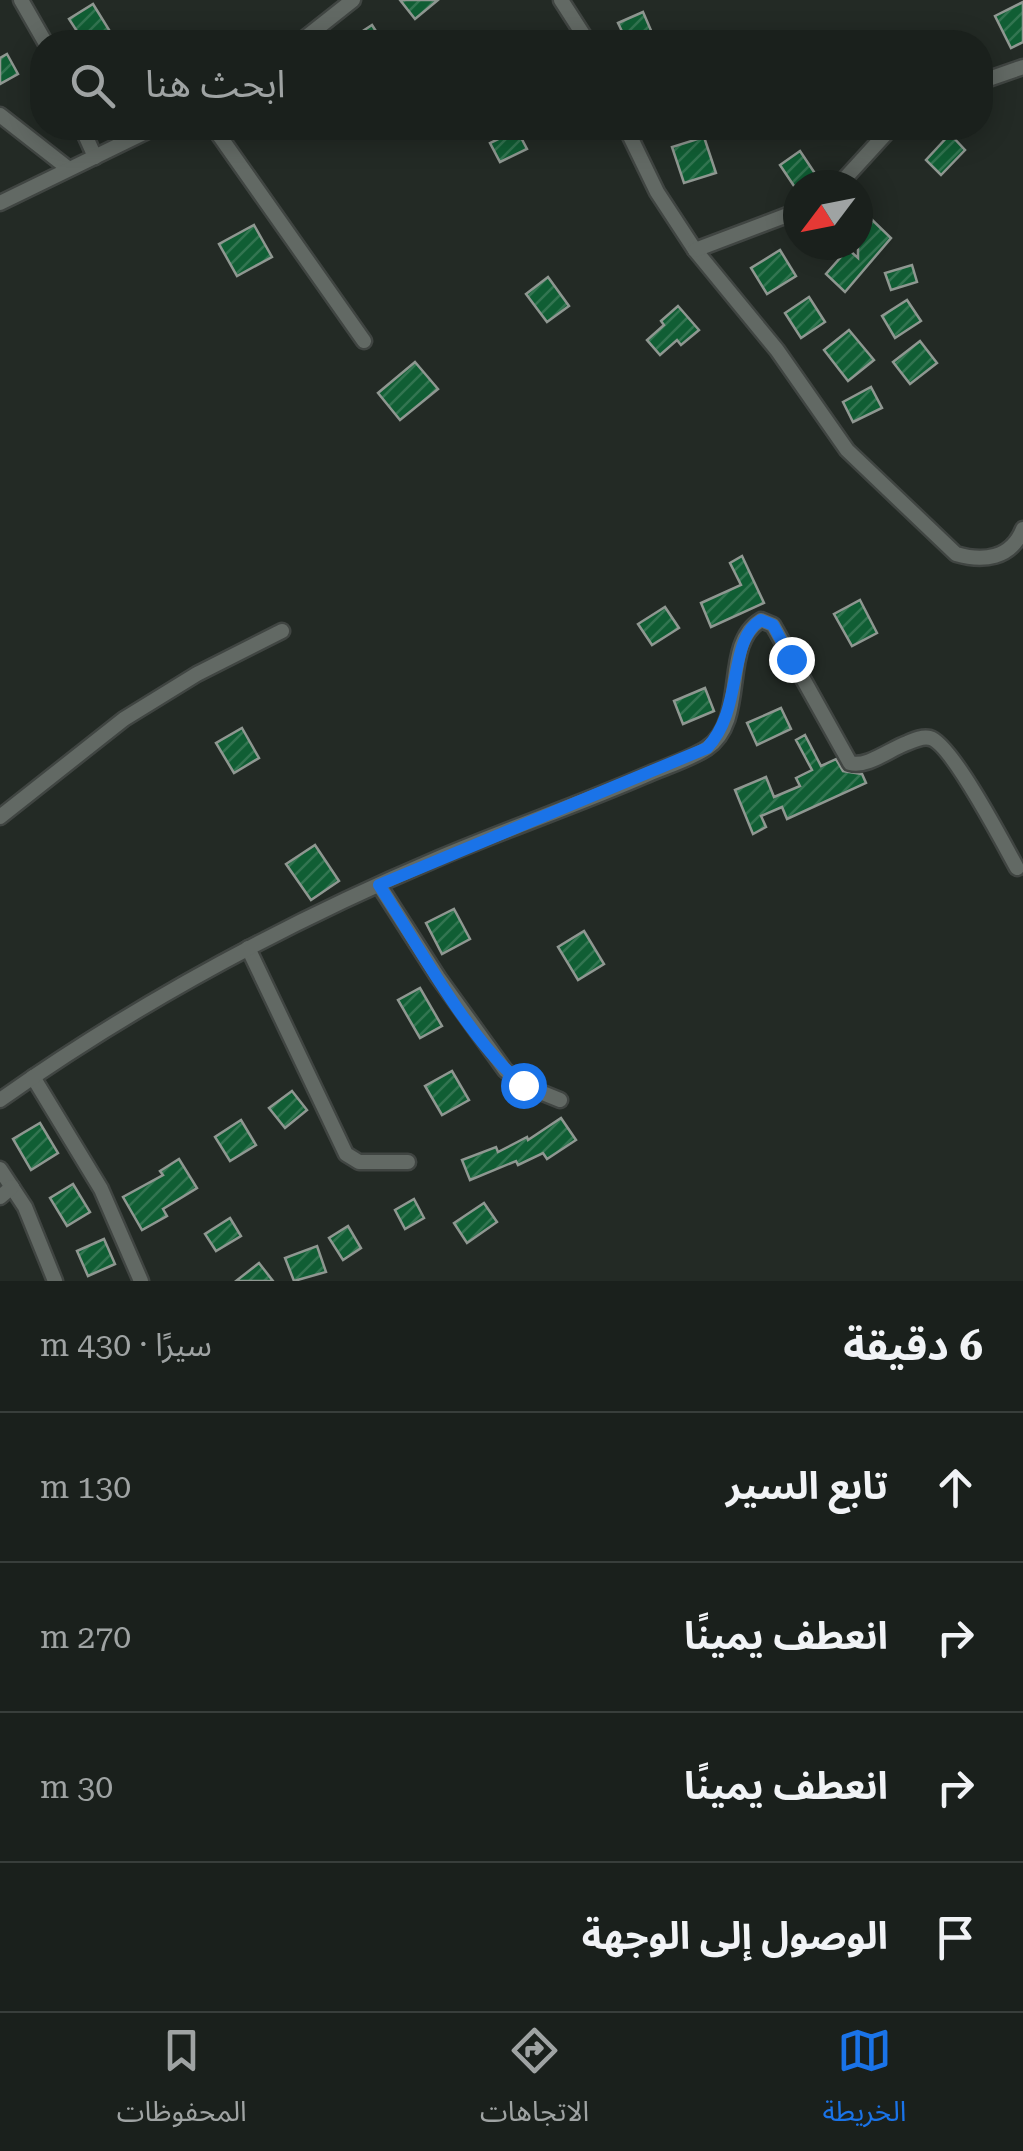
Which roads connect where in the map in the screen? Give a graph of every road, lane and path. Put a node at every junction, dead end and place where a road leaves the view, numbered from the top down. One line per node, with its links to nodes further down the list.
1 (21, 0): 4 (street)
2 (353, 0): 5 (street)
3 (561, 0): 6 (street)
4 (38, 30)
5 (315, 30)
6 (580, 30)
7 (1023, 67): 8 (street)
8 (993, 77)
9 (0, 115): 10 (street)
10 (30, 138)
11 (32, 140): 18 (street)
12 (87, 140): 17 (street)
13 (130, 140): 17 (street)
14 (222, 140): 23 (street)
15 (632, 140): 22 (street)
16 (880, 140): 19 (street)
17 (95, 157): 18 (street)
18 (69, 169): 20 (street)
19 (852, 170)
20 (0, 203)
21 (783, 217): 22 (street)
22 (694, 250): 24 (street)
23 (364, 341)
24 (1023, 529)
25 (282, 630): 26 (street)
26 (0, 817)
27 (1017, 868): 28 (street)
28 (379, 885): 29 (street); 32 (street)
29 (248, 948): 30 (street); 33 (street)
30 (33, 1077): 31 (street); 37 (street)
31 (0, 1100)
32 (560, 1100)
33 (408, 1162)
34 (0, 1169): 35 (street)
35 (6, 1192): 36 (street)
36 (55, 1281)
37 (140, 1281)

